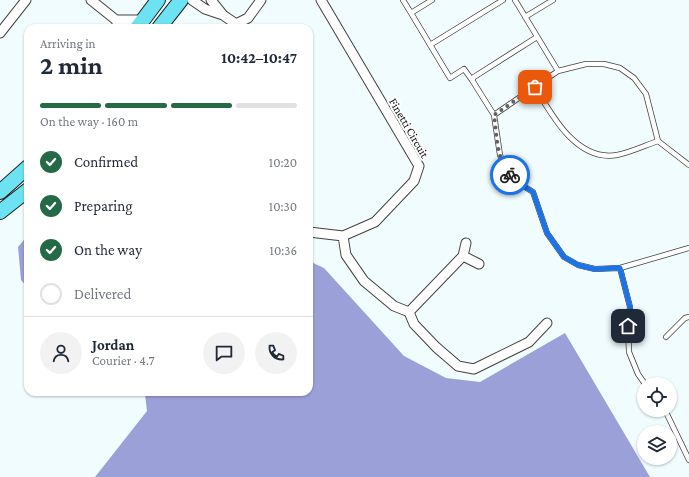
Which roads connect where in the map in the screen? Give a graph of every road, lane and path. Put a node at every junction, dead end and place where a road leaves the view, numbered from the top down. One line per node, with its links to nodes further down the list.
1 (26, 0): 22 (street)
2 (91, 0): 17 (street)
3 (158, 0): 18 (main road)
4 (181, 0): 19 (main road)
5 (192, 0): 15 (street)
6 (211, 0): 15 (street)
7 (261, 0): 21 (street)
8 (321, 0): 36 (street, Finetti Circuit)
9 (403, 0): 14 (lane)
10 (432, 0): 14 (lane)
11 (503, 0): 24 (lane)
12 (515, 0): 16 (lane)
13 (553, 0): 16 (lane)
14 (411, 13): 24 (lane)
15 (224, 15): 20 (street)
16 (525, 17): 23 (lane)
17 (118, 24): 18 (street)
18 (140, 24)
19 (162, 24)
20 (234, 24)
21 (239, 24)
22 (0, 33)
23 (537, 37): 25 (lane); 26 (lane)
24 (430, 45): 26 (lane)
25 (558, 71): 27 (lane); 29 (lane)
26 (472, 80): 28 (lane)
27 (535, 87): 28 (lane); 29 (lane)
28 (494, 115): 41 (lane)
29 (658, 141): 30 (lane)
30 (689, 165)
31 (24, 171): 32 (main road)
32 (0, 192)
33 (24, 193): 34 (main road)
34 (0, 212)
35 (313, 232): 36 (street)
36 (343, 236): 42 (street)
37 (466, 243): 39 (street)
38 (689, 248): 41 (lane)
39 (463, 256): 40 (street); 42 (street)
40 (480, 264)
41 (620, 268): 46 (lane)
42 (409, 312): 44 (street)
43 (689, 317): 45 (lane)
44 (547, 323)
45 (666, 337)
46 (640, 377)
47 (668, 417): 48 (lane)
48 (688, 458)

